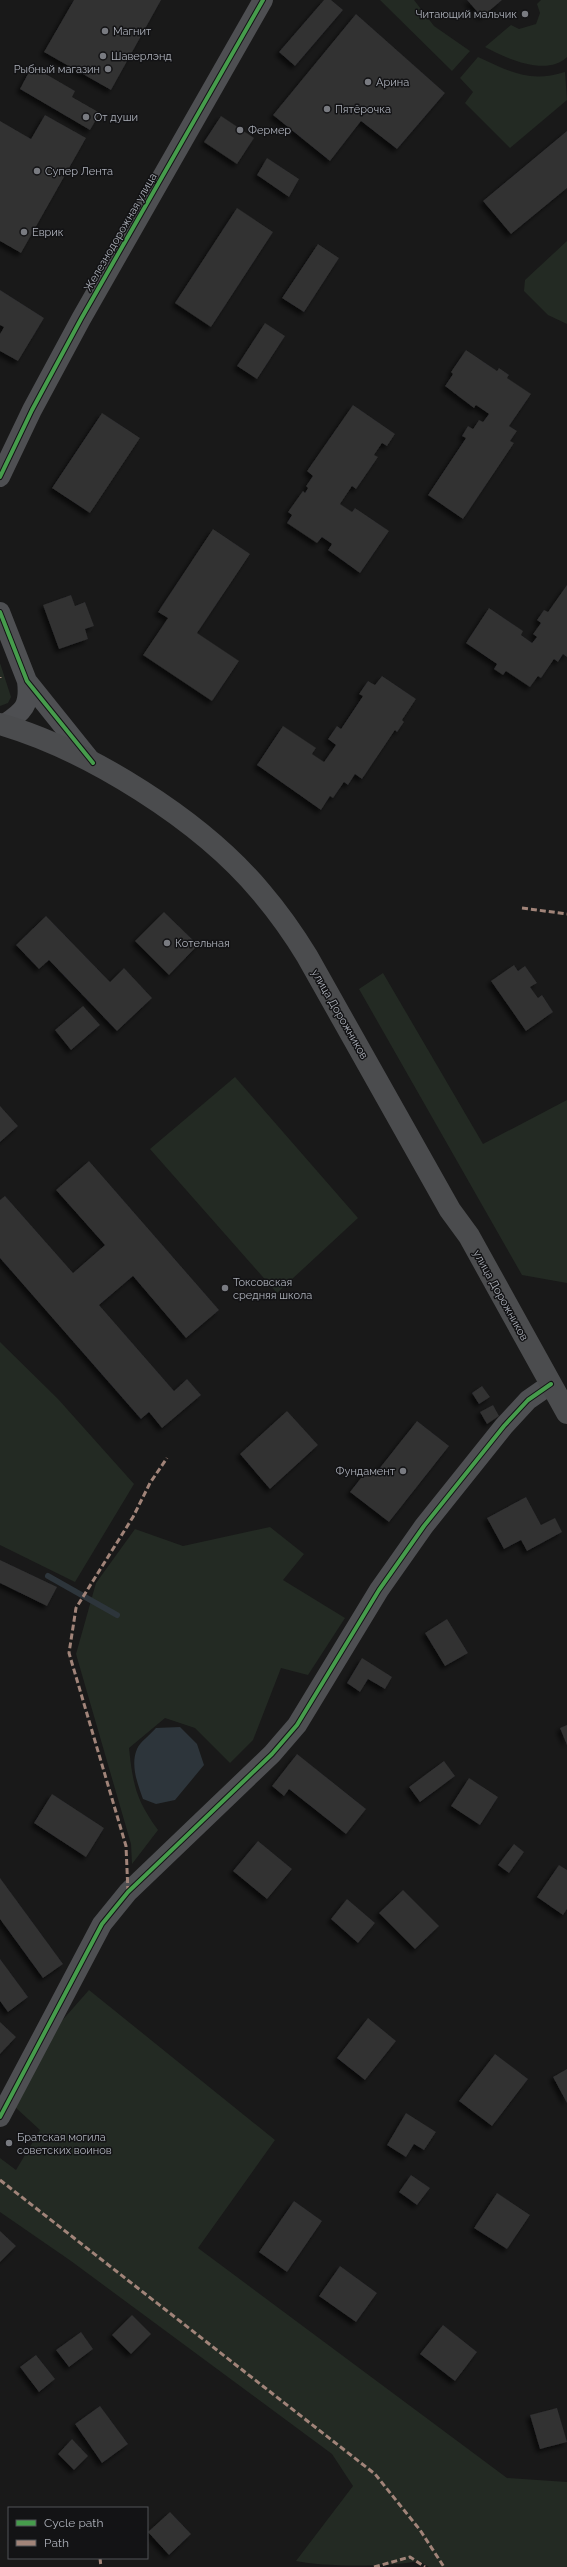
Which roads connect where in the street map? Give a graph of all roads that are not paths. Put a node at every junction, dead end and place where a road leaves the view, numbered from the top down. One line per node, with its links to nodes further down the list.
1 (263, 0): 2 (street, Железнодорожная улица)
2 (0, 477)
3 (0, 612): 4 (street)
4 (27, 681): 5 (street); 6 (street)
5 (2, 725): 6 (main road, улица Дорожников)
6 (93, 763): 7 (main road, улица Дорожников)
7 (551, 1384): 8 (main road, улица Дорожников); 9 (street)
8 (567, 1413)
9 (0, 2117)

